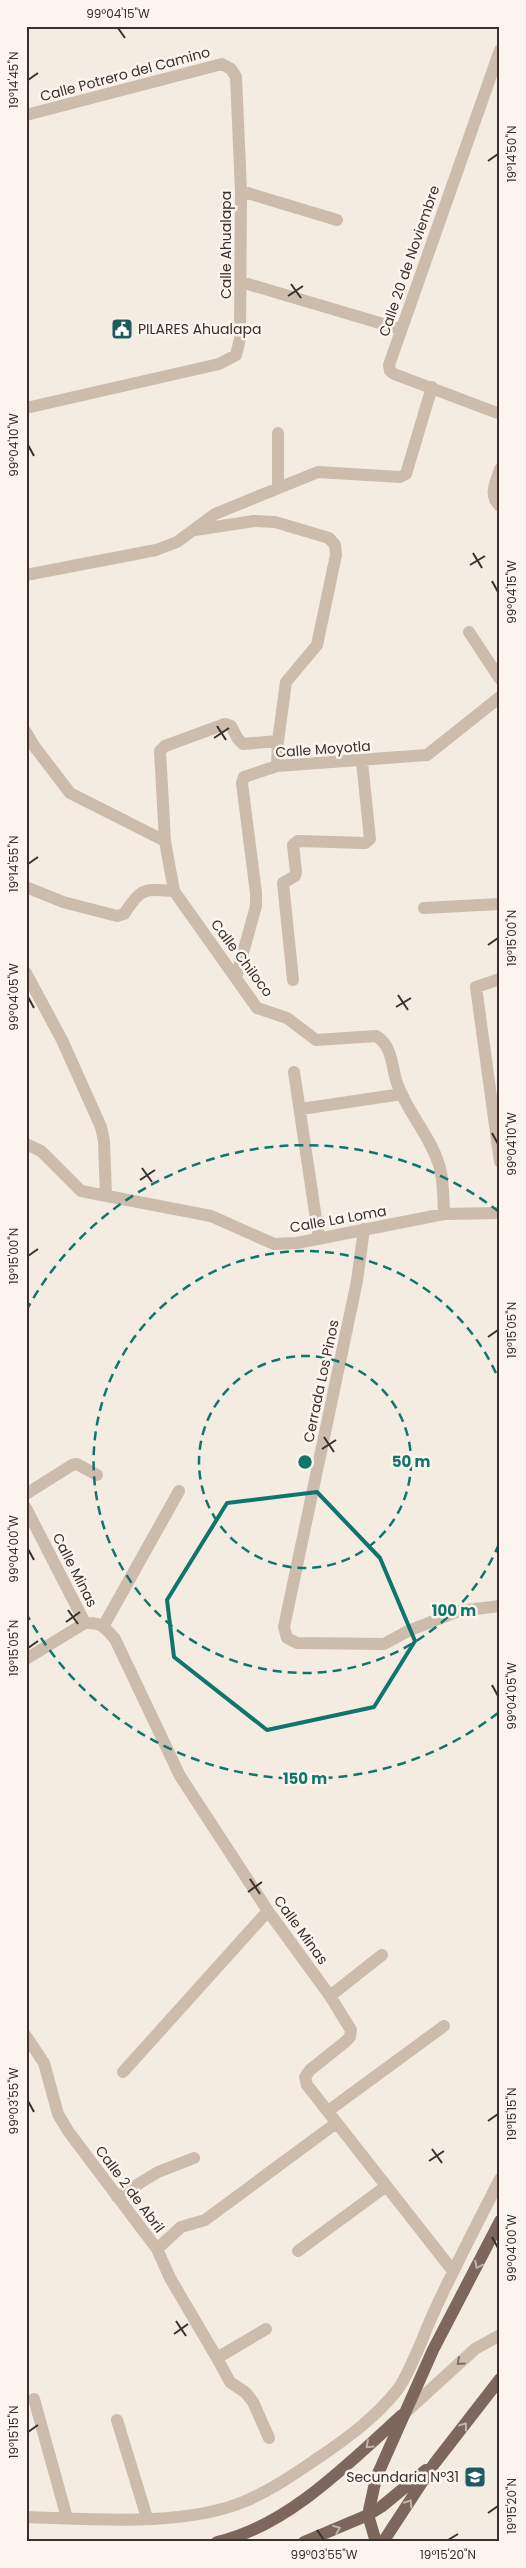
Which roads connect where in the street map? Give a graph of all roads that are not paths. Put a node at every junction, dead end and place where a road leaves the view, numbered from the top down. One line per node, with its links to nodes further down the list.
1 (500, 50): 7 (street, Calle 20 de Noviembre)
2 (231, 68): 3 (street, Calle Potrero del Camino); 4 (street, Calle Ahualapa)
3 (26, 115)
4 (241, 191): 5 (street); 6 (street, Calle Ahualapa)
5 (336, 220)
6 (241, 282): 7 (street); 9 (street, Calle Ahualapa)
7 (400, 329): 8 (street, Calle 20 de Noviembre)
8 (432, 387): 10 (street, Calle 20 de Noviembre); 13 (street)
9 (26, 408)
10 (500, 414)
11 (278, 433): 13 (street)
12 (500, 469): 14 (street)
13 (278, 486): 15 (street)
14 (500, 506)
15 (195, 530): 16 (street); 21 (street)
16 (26, 574)
17 (469, 632): 18 (street)
18 (500, 679)
19 (500, 697): 22 (street, Calle Moyotla)
20 (26, 732): 24 (street)
21 (278, 741): 23 (street); 24 (street, Calle Chiloco)
22 (362, 762): 23 (street, Calle Moyotla); 32 (street)
23 (277, 766): 30 (street, Calle Moyotla)
24 (165, 841): 26 (street, Calle Chiloco)
25 (26, 888): 26 (street)
26 (174, 891): 30 (street, Calle Chiloco)
27 (500, 904): 28 (street)
28 (424, 908)
29 (26, 973): 38 (street)
30 (236, 978): 34 (street, Calle Chiloco)
31 (500, 979): 37 (street)
32 (293, 980)
33 (294, 1072): 35 (street)
34 (402, 1094): 35 (street); 40 (street, Calle Chiloco)
35 (302, 1109): 42 (street)
36 (26, 1144): 38 (street, Calle La Loma)
37 (500, 1162)
38 (106, 1195): 42 (street, Calle La Loma)
39 (500, 1213): 40 (street, Calle La Loma)
40 (444, 1214): 41 (street, Calle La Loma)
41 (364, 1229): 42 (street, Calle La Loma); 47 (street, Cerrada Los Pinos)
42 (320, 1239)
43 (97, 1475): 45 (street)
44 (179, 1491): 49 (street)
45 (26, 1494)
46 (26, 1508): 48 (street, Calle Minas)
47 (500, 1606)
48 (85, 1623): 49 (street, Calle Minas); 50 (street)
49 (104, 1626): 51 (street, Calle Minas)
50 (26, 1659)
51 (268, 1911): 53 (street, Calle Minas); 56 (street)
52 (382, 1955): 53 (street)
53 (330, 1996): 57 (street, Calle Minas)
54 (444, 2026): 57 (street)
55 (26, 2036): 62 (street, Calle 2 de Abril)
56 (123, 2072)
57 (328, 2111): 58 (street, Calle Minas)
58 (335, 2124): 61 (street, Calle Minas); 64 (street)
59 (194, 2158): 62 (street)
60 (500, 2179): 66 (street)
61 (385, 2187): 65 (street); 66 (street, Calle Minas)
62 (117, 2197): 64 (street, Calle 2 de Abril)
63 (500, 2221): 72 (main road, one-way to 72)
64 (157, 2249): 69 (street, Calle 2 de Abril)
65 (298, 2251)
66 (453, 2271): 71 (street)
67 (266, 2329): 69 (street)
68 (500, 2334): 74 (street, one-way to 74)
69 (217, 2358): 76 (street, Calle 2 de Abril)
70 (500, 2379): 77 (main road, one-way to 70)
71 (399, 2388): 72 (street); 81 (street)
72 (413, 2395): 74 (main road)
73 (34, 2399): 80 (street)
74 (405, 2412): 78 (main road); 82 (main road, one-way to 82)
75 (117, 2420): 81 (street)
76 (269, 2438)
77 (434, 2464): 78 (main road); 85 (main road, one-way to 77)
78 (368, 2515): 83 (main road, one-way to 78); 84 (main road)
79 (26, 2517): 80 (street)
80 (67, 2518): 81 (street)
81 (147, 2518)
82 (217, 2542)
83 (304, 2542)
84 (376, 2542)
85 (383, 2542)

